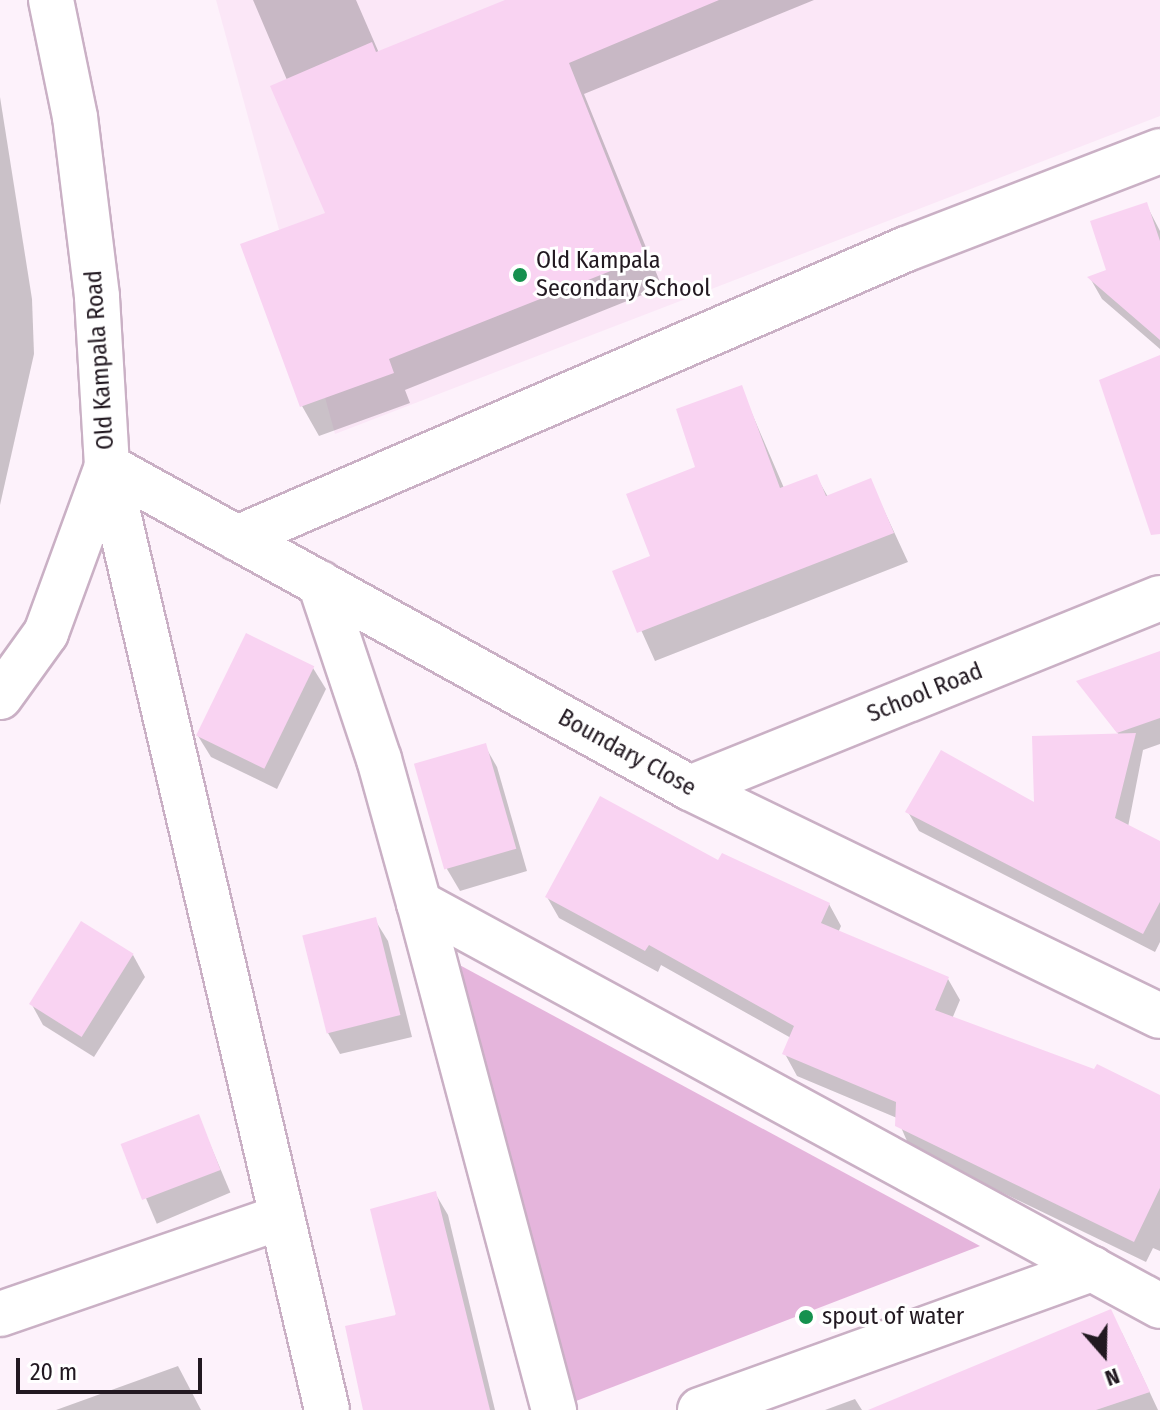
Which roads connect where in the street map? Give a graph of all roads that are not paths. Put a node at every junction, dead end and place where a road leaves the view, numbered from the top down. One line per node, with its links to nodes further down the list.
1 (51, 0): 3 (street, Old Kampala Road)
2 (1160, 151): 4 (street)
3 (107, 466): 4 (street, Boundary Close); 7 (street, Old Kampala Road); 11 (street)
4 (237, 538): 5 (street, Boundary Close)
5 (320, 583): 8 (street, Boundary Close); 9 (street)
6 (1160, 598): 8 (street, School Road)
7 (0, 697)
8 (690, 788): 10 (street, Boundary Close)
9 (419, 903): 12 (street); 16 (street)
10 (1160, 1016)
11 (282, 1217): 14 (street); 15 (street)
12 (1092, 1269): 13 (street); 17 (street)
13 (1160, 1306)
14 (0, 1314)
15 (327, 1410)
16 (554, 1410)
17 (700, 1410)

